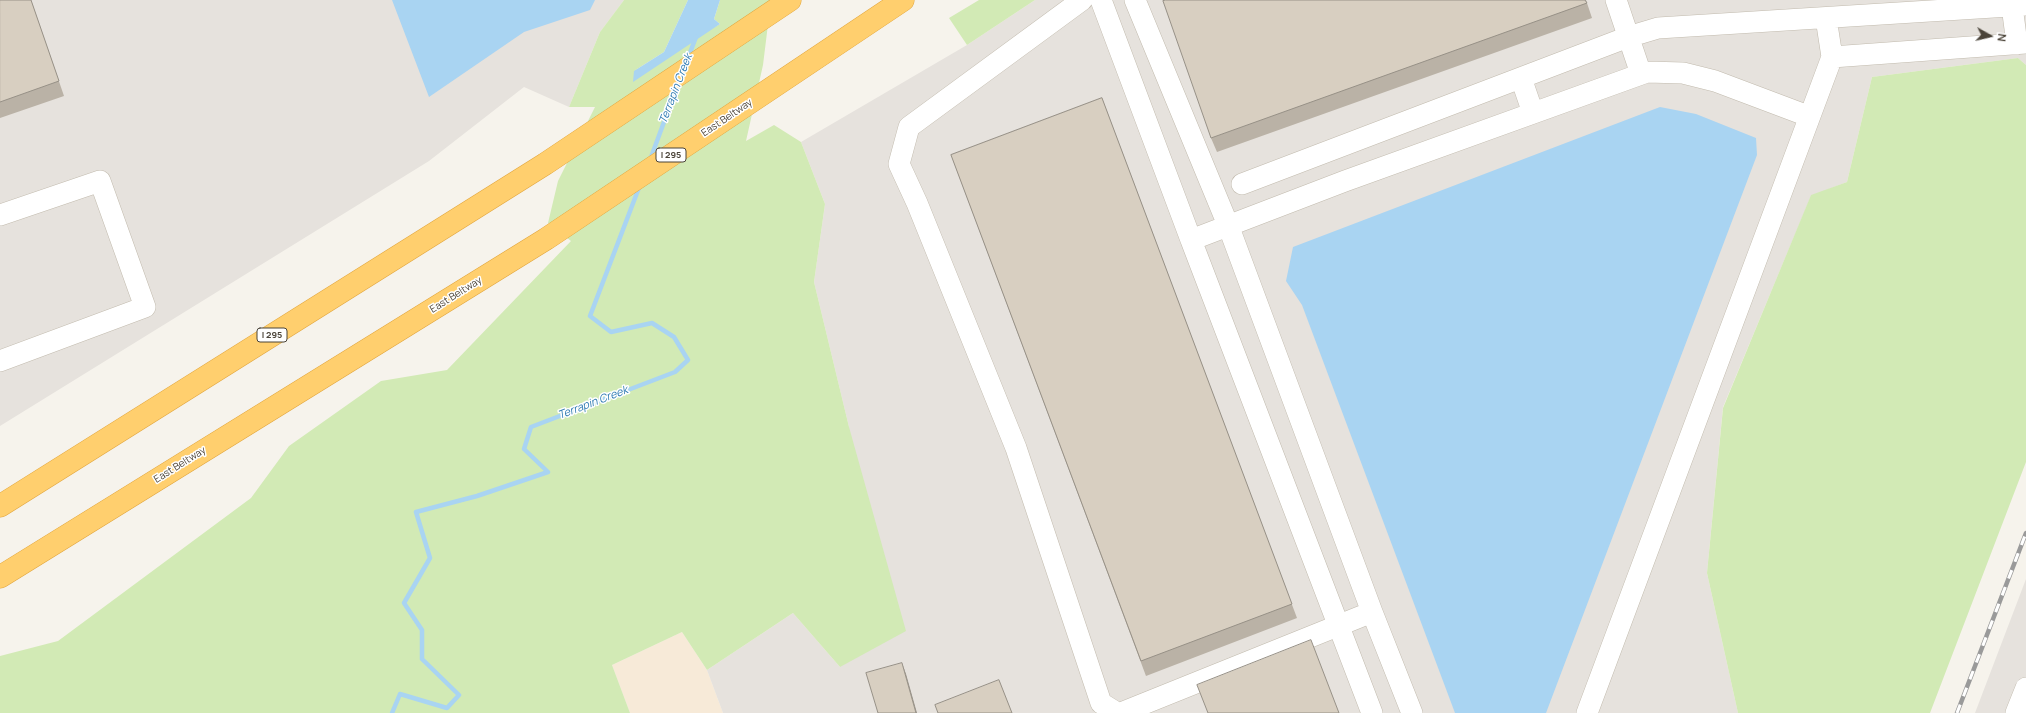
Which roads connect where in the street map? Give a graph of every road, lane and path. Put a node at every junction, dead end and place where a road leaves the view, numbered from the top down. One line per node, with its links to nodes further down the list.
1 (790, 0): 23 (highway, I 295)
2 (903, 0): 24 (highway, East Beltway / I 295)
3 (1082, 0): 29 (lane)
4 (1101, 0): 21 (lane)
5 (1135, 0): 20 (lane)
6 (1616, 0): 9 (lane)
7 (2019, 6): 8 (lane); 10 (lane)
8 (1826, 18): 9 (lane); 11 (lane)
9 (1628, 37): 12 (lane); 13 (lane)
10 (2021, 43): 11 (lane)
11 (1832, 57): 15 (lane)
12 (1641, 74): 14 (lane); 15 (lane)
13 (1521, 78): 14 (lane); 16 (lane)
14 (1533, 113): 17 (lane)
15 (1808, 116): 32 (lane)
16 (1333, 149): 17 (lane); 18 (lane)
17 (1345, 181): 20 (lane)
18 (1242, 184)
19 (0, 215): 22 (lane)
20 (1228, 225): 21 (lane); 25 (lane)
21 (1191, 240): 26 (lane)
22 (0, 361)
23 (0, 506)
24 (0, 577)
25 (1372, 612): 26 (lane); 31 (lane)
26 (1339, 627): 28 (lane); 30 (lane)
27 (2026, 688): 33 (lane)
28 (1133, 711)
29 (1117, 713)
30 (1372, 713)
31 (1412, 713)
32 (1587, 713)
33 (2016, 713)

